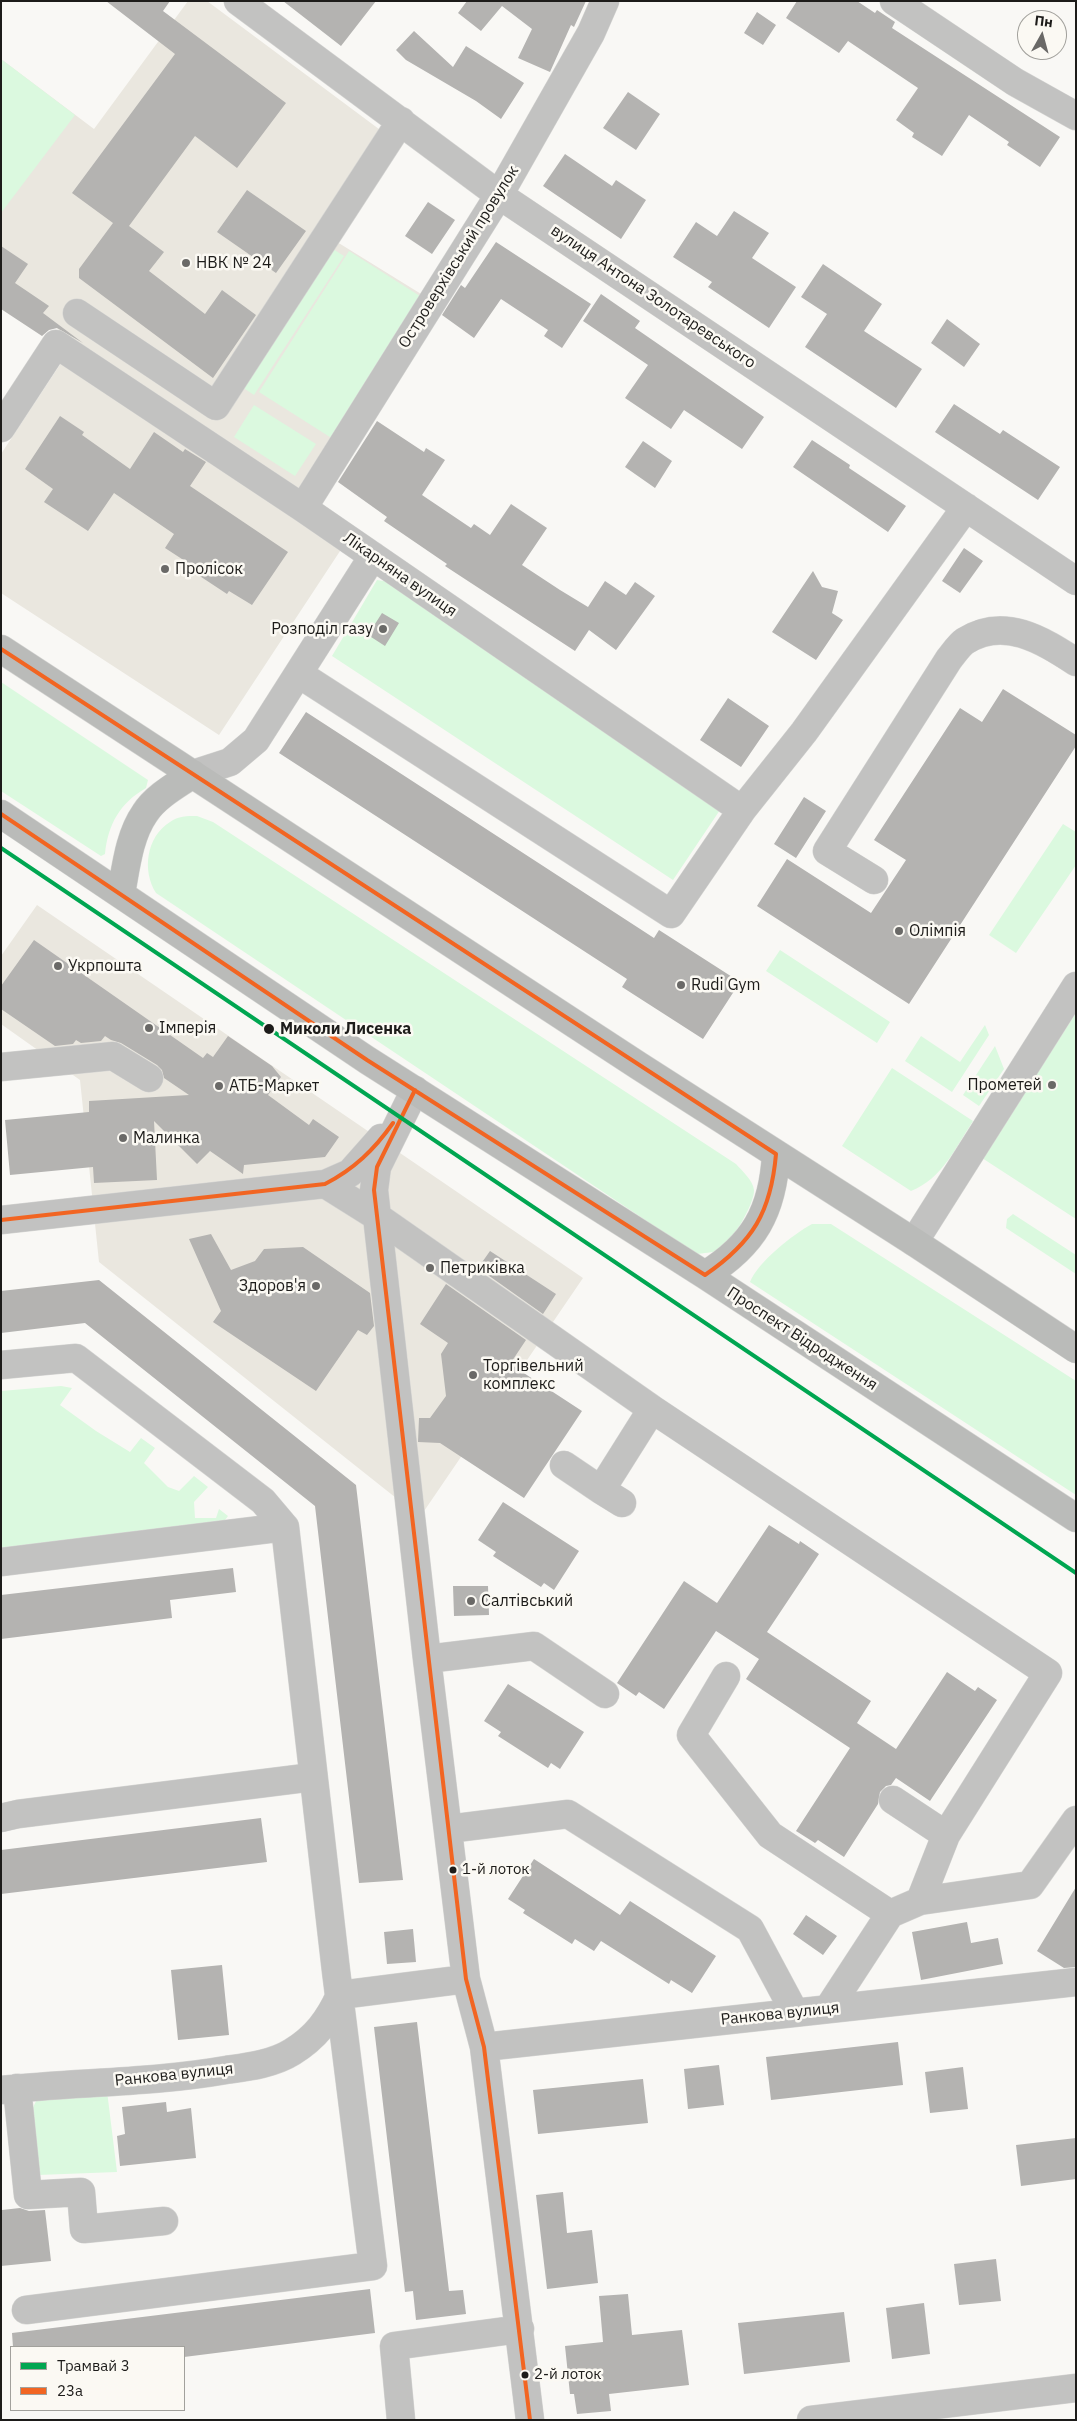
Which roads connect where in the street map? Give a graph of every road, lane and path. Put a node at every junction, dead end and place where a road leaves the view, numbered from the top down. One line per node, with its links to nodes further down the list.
1 (238, 1): 5 (street, вулиця Антона Золотаревського)
2 (605, 1): 6 (street, Островерхівський провулок)
3 (894, 1): 4 (street)
4 (1076, 116)
5 (400, 121): 6 (street, вулиця Антона Золотаревського); 7 (street)
6 (499, 194): 9 (street, вулиця Антона Золотаревського); 10 (street, Островерхівський провулок)
7 (77, 313)
8 (1, 428): 10 (street, Лікарняна вулиця)
9 (966, 507): 12 (street, вулиця Антона Золотаревського); 17 (street)
10 (303, 508): 11 (street, Лікарняна вулиця)
11 (372, 556): 15 (street); 17 (street, Лікарняна вулиця)
12 (1076, 581)
13 (1, 649): 16 (main road)
14 (1076, 662): 19 (street)
15 (299, 674): 16 (street); 17 (street)
16 (193, 774): 20 (main road); 25 (main road)
17 (742, 810)
18 (1, 814): 20 (main road, Проспект Відродження)
19 (874, 880)
20 (122, 894): 24 (main road, Проспект Відродження)
21 (1076, 986): 29 (street)
22 (1, 1067): 23 (street)
23 (149, 1078)
24 (415, 1090): 26 (street); 27 (street); 30 (main road, Проспект Відродження)
25 (776, 1154): 29 (main road); 30 (main road)
26 (326, 1184): 27 (street); 28 (street)
27 (376, 1216): 33 (street); 38 (street)
28 (1, 1220)
29 (914, 1242): 31 (main road)
30 (705, 1275): 35 (main road, Проспект Відродження)
31 (1076, 1348)
32 (1, 1365): 36 (street)
33 (652, 1409): 34 (street); 46 (street)
34 (564, 1465)
35 (1076, 1518)
36 (284, 1527): 37 (street); 41 (street)
37 (1, 1562)
38 (427, 1659): 40 (street); 45 (street)
39 (726, 1676): 48 (street)
40 (605, 1694)
41 (313, 1777): 43 (street); 51 (street)
42 (893, 1800): 46 (street)
43 (1, 1818)
44 (1076, 1820): 47 (street)
45 (448, 1829): 49 (street); 53 (street)
46 (946, 1835): 47 (street)
47 (920, 1901): 48 (street)
48 (890, 1914): 52 (street)
49 (466, 1979): 51 (street); 54 (street)
50 (1076, 1982): 52 (street, Ранкова вулиця)
51 (340, 1995): 55 (street, Ранкова вулиця); 57 (street)
52 (828, 2009): 53 (street, Ранкова вулиця)
53 (795, 2013): 54 (street, Ранкова вулиця)
54 (484, 2047): 58 (street)
55 (9, 2089): 56 (street)
56 (164, 2221)
57 (26, 2310)
58 (520, 2328): 60 (street); 61 (street)
59 (1076, 2388): 62 (street)
60 (401, 2420)
61 (530, 2420)
62 (811, 2420)

